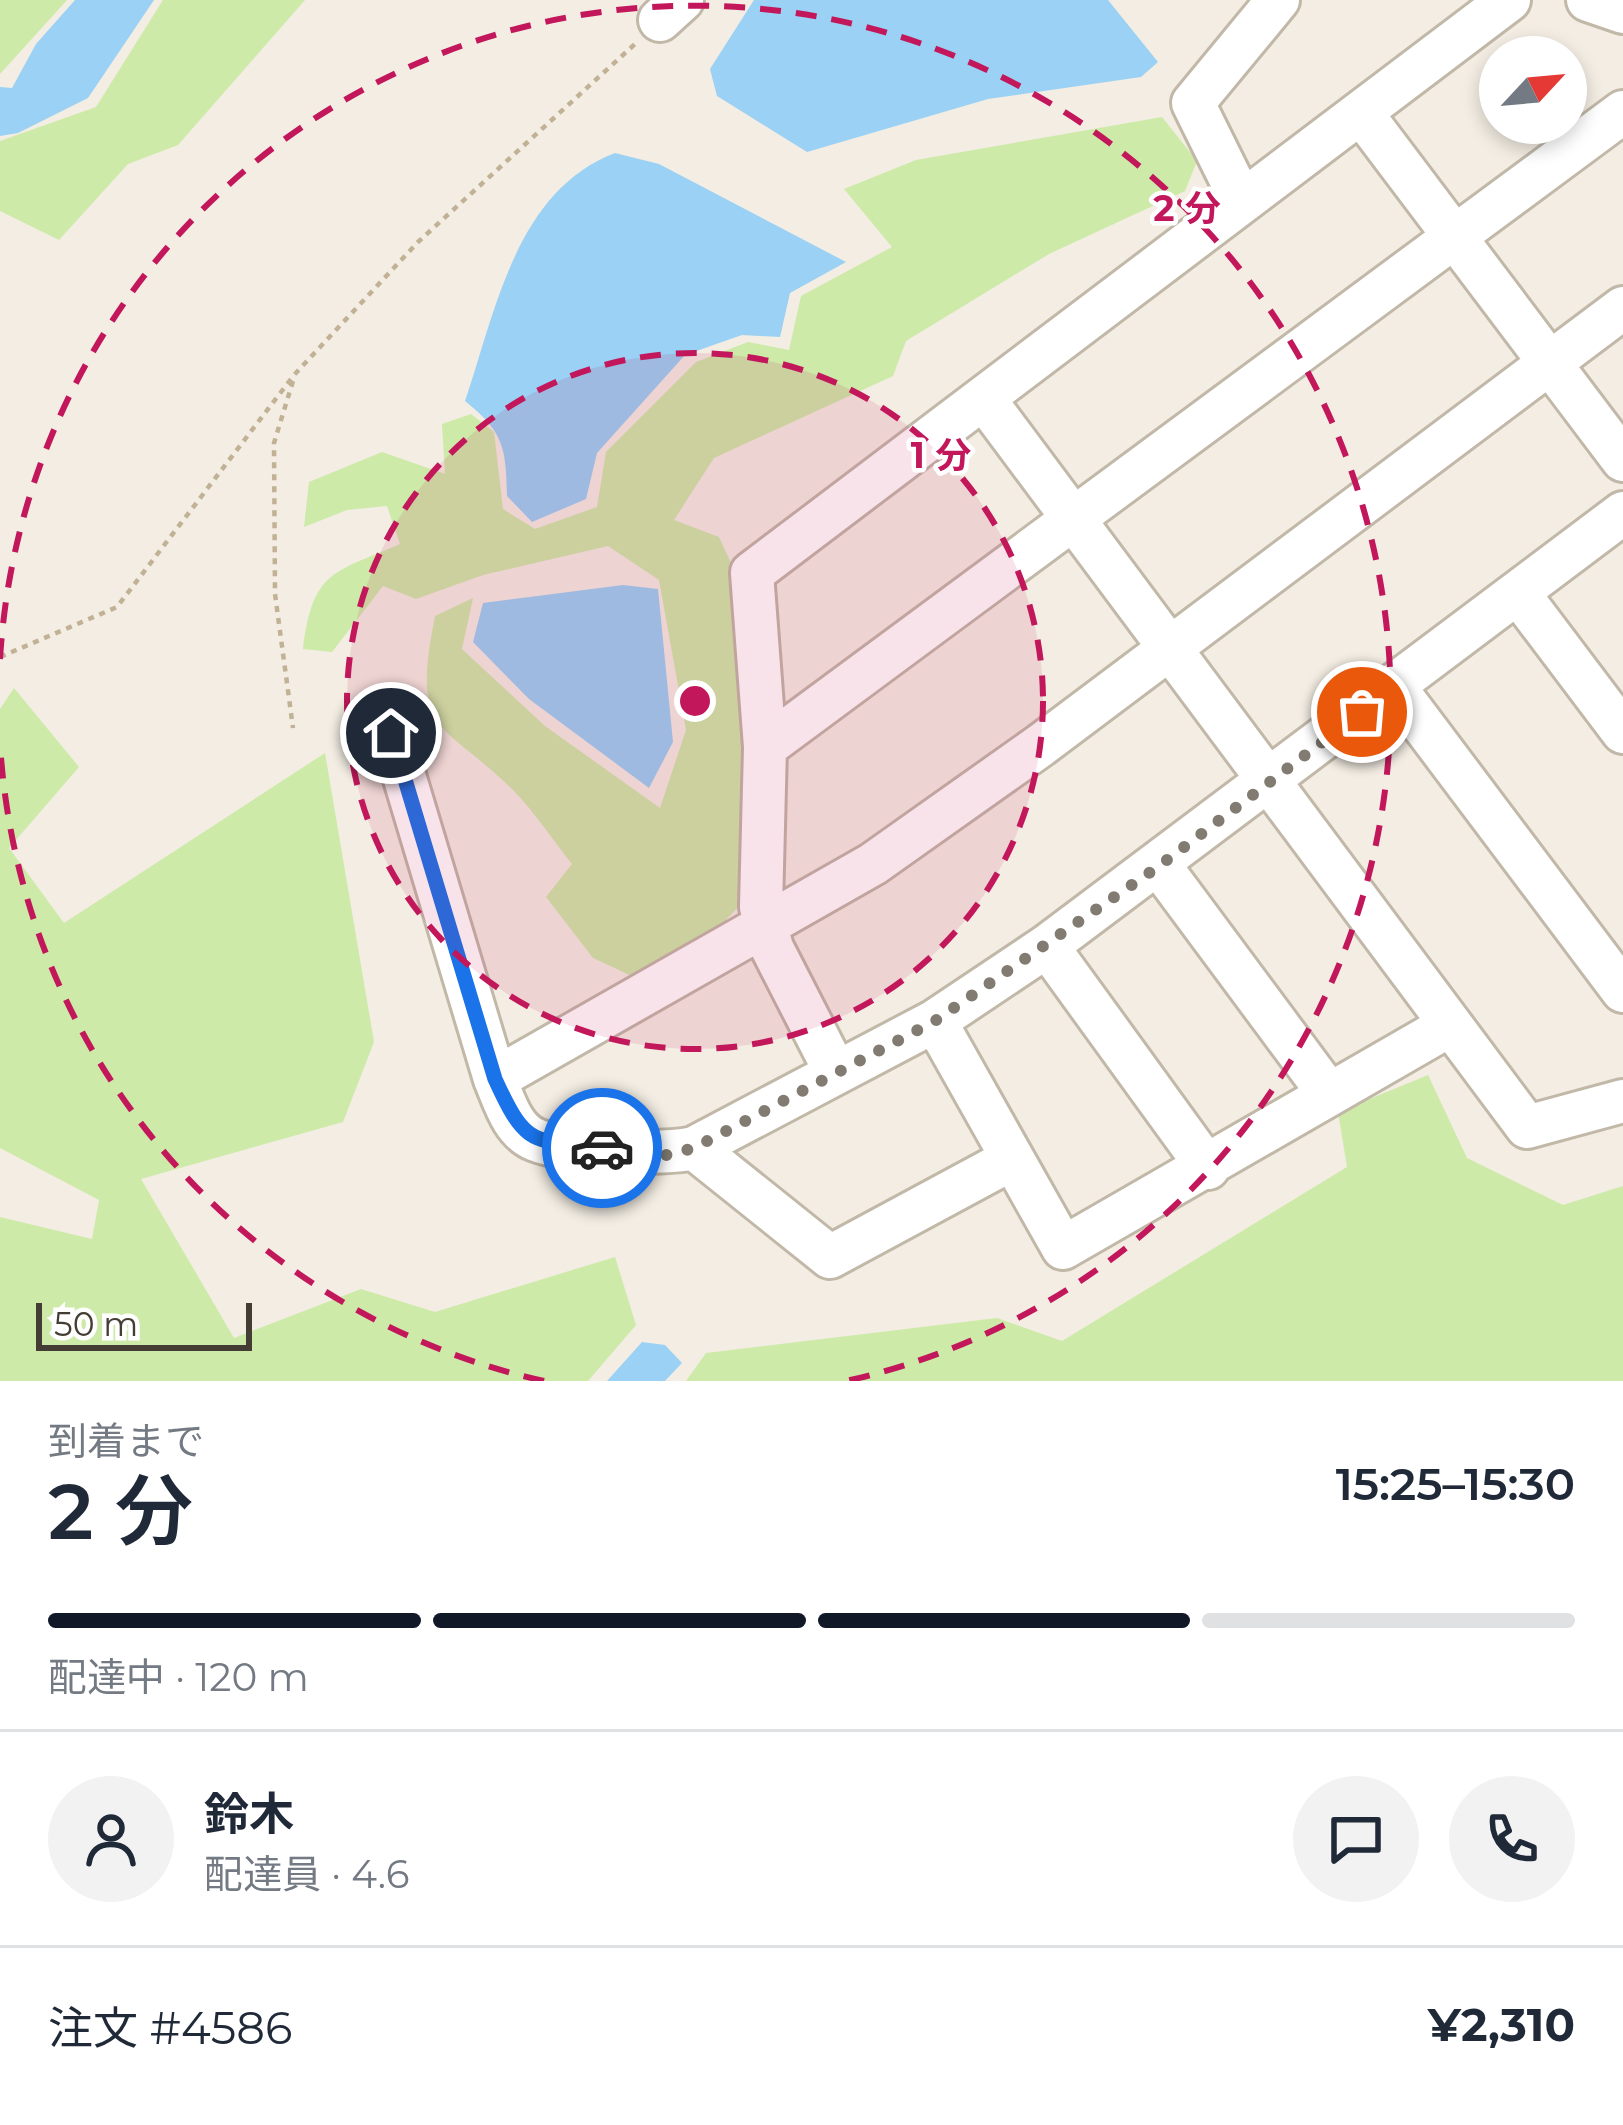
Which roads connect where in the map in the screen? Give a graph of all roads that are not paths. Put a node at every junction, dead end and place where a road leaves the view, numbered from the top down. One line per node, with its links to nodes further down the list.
1 (1278, 0): 7 (street)
2 (1510, 0): 6 (street)
3 (1588, 0): 4 (street)
4 (1623, 12)
5 (1623, 112): 8 (street)
6 (1362, 114): 7 (street); 8 (street)
7 (1241, 200): 11 (street)
8 (1454, 238): 10 (street); 14 (street)
9 (1623, 308): 10 (street)
10 (1549, 363): 12 (street); 16 (street)
11 (984, 399): 14 (street); 20 (street)
12 (1623, 460)
13 (1623, 513): 15 (street)
14 (1073, 522): 16 (street); 20 (street)
15 (1518, 592): 17 (street); 18 (street)
16 (1168, 648): 21 (street); 23 (street)
17 (1394, 688): 21 (street); 25 (street)
18 (1623, 732)
19 (391, 733): 29 (street)
20 (765, 747): 23 (street)
21 (1265, 783): 22 (street); 27 (street)
22 (1159, 866): 24 (street); 30 (street)
23 (765, 927): 28 (street); 29 (street)
24 (1048, 946): 26 (street); 34 (street)
25 (1623, 992)
26 (935, 1021): 28 (street); 33 (street)
27 (1450, 1025): 30 (street); 31 (street)
28 (835, 1071): 32 (street)
29 (495, 1079): 32 (street)
30 (1329, 1094): 34 (street)
31 (1623, 1100)
32 (694, 1148): 33 (street)
33 (1010, 1160): 34 (street)
34 (1208, 1168)

